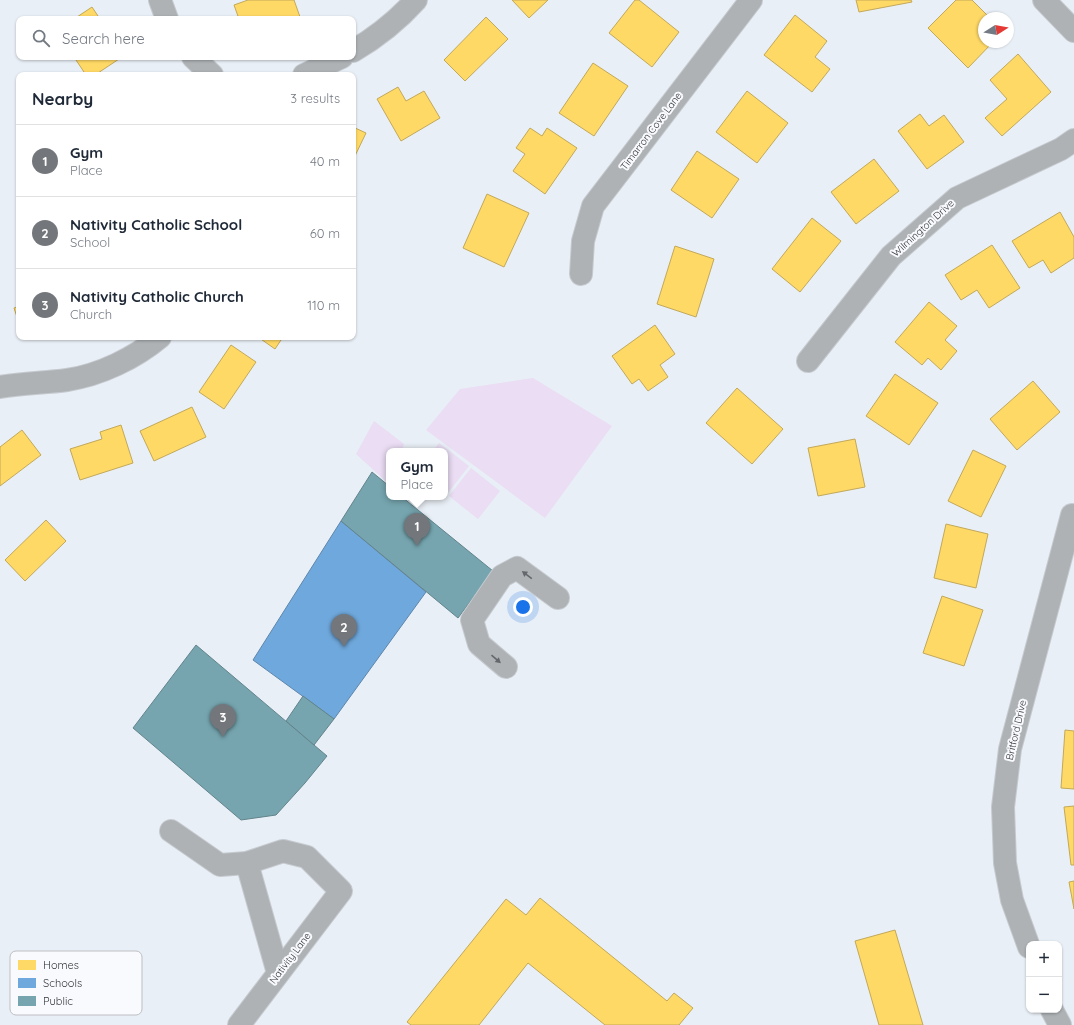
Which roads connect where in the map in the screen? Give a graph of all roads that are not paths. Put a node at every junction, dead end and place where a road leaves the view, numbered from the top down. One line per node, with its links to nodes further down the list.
1 (160, 0): 5 (street)
2 (416, 0): 7 (street)
3 (750, 0): 13 (street, Timarron Cove Lane)
4 (1044, 0): 6 (street)
5 (166, 16)
6 (1074, 31)
7 (356, 49)
8 (196, 60): 10 (street)
9 (336, 60): 11 (street)
10 (209, 72)
11 (310, 72)
12 (1074, 140): 15 (street, Wilmington Drive)
13 (580, 274)
14 (156, 340): 16 (street)
15 (808, 361)
16 (0, 387)
17 (1072, 515): 22 (street, Britford Drive)
18 (558, 598): 19 (street, one-way to 19)
19 (506, 667)
20 (171, 832): 21 (street)
21 (247, 863): 23 (street); 23 (street, Nativity Lane)
22 (1027, 941)
23 (278, 973): 24 (street, Nativity Lane)
24 (239, 1025)

